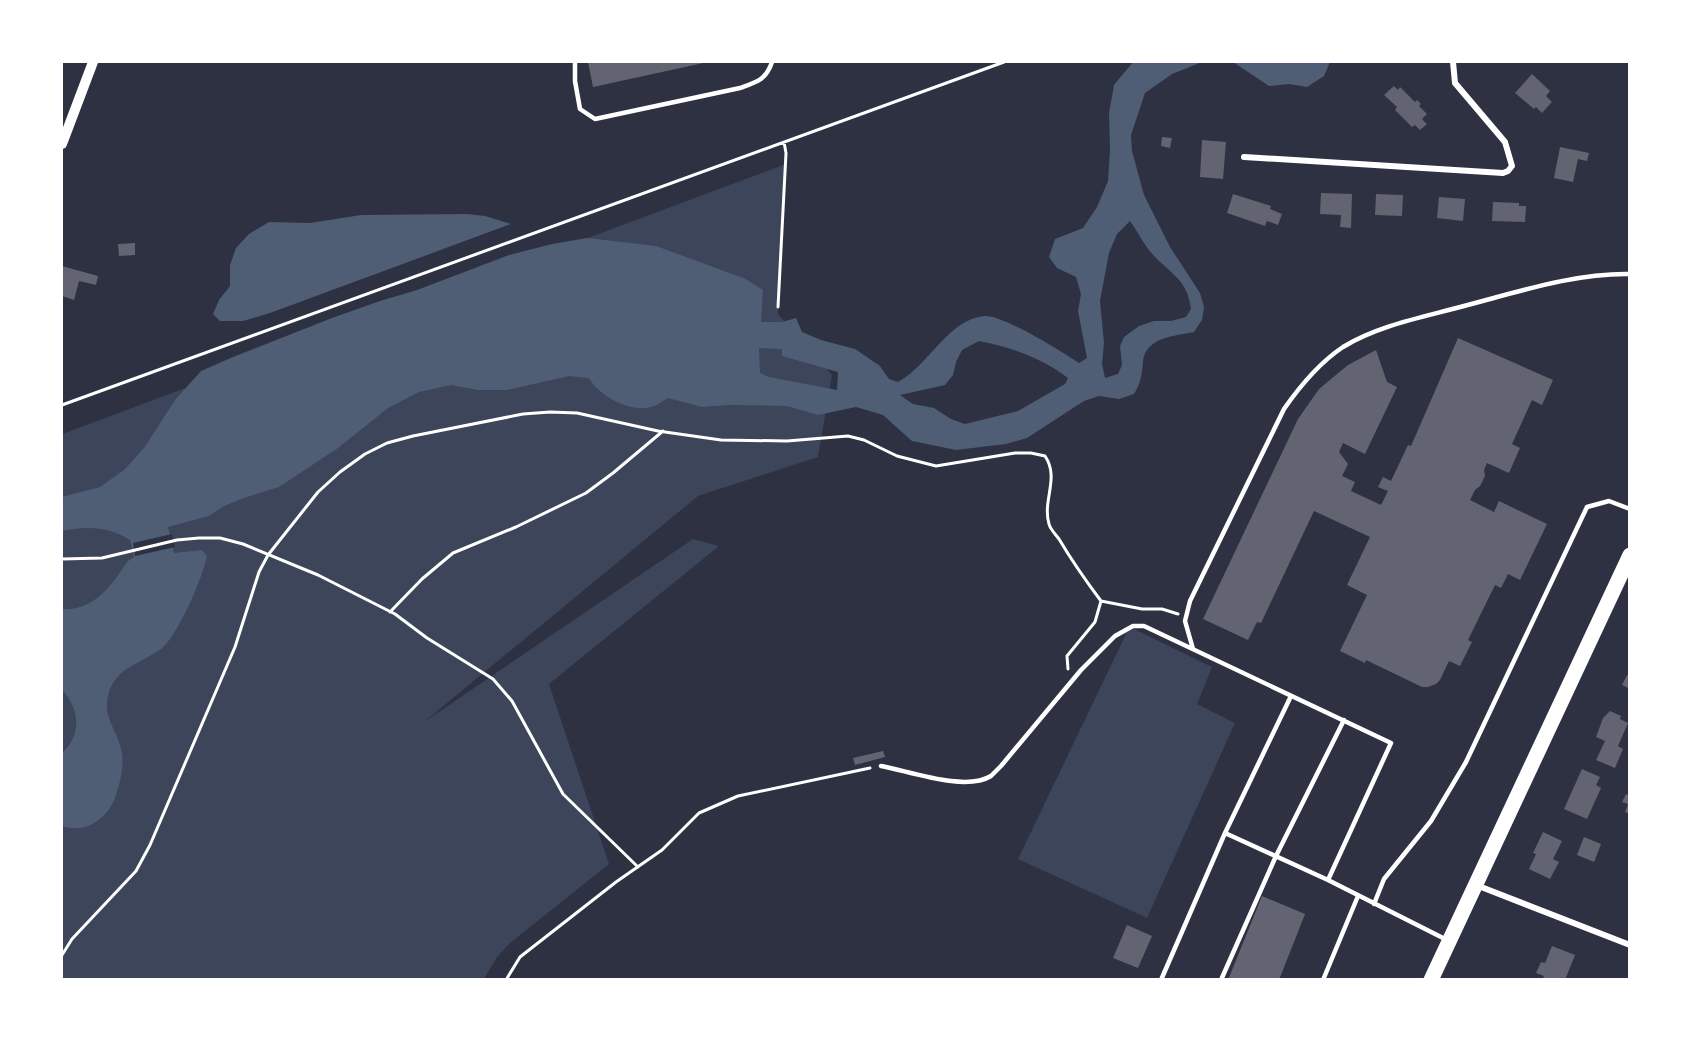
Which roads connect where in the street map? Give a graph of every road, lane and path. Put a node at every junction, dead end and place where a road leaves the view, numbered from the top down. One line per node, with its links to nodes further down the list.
1 (93, 62): 7 (street)
2 (575, 62): 3 (lane)
3 (772, 62)
4 (1004, 62): 6 (path)
5 (1453, 62): 8 (street)
6 (784, 142): 10 (path); 11 (path)
7 (62, 144)
8 (1244, 157)
9 (1629, 274): 19 (lane)
10 (778, 307)
11 (62, 405)
12 (663, 431): 14 (path); 17 (path); 18 (path)
13 (1629, 509): 31 (lane)
14 (268, 555): 16 (path); 18 (path); 34 (path)
15 (1629, 555): 29 (main road)
16 (62, 559)
17 (1101, 601): 19 (path); 21 (path)
18 (390, 612): 27 (path)
19 (1185, 616): 20 (lane)
20 (1193, 649): 21 (lane); 22 (lane)
21 (1072, 682): 24 (lane)
22 (1291, 696): 23 (lane); 25 (lane)
23 (1344, 720): 26 (lane); 28 (lane)
24 (881, 766): 27 (path)
25 (1225, 833): 26 (lane); 36 (lane)
26 (1276, 856): 28 (lane); 37 (lane)
27 (638, 867): 35 (path)
28 (1328, 880): 30 (lane)
29 (1475, 885): 32 (main road); 33 (street)
30 (1358, 896): 31 (lane); 38 (lane)
31 (1374, 904): 32 (lane)
32 (1449, 940): 39 (main road)
33 (1629, 945)
34 (62, 955)
35 (506, 980)
36 (1161, 980)
37 (1221, 980)
38 (1323, 980)
39 (1431, 980)

